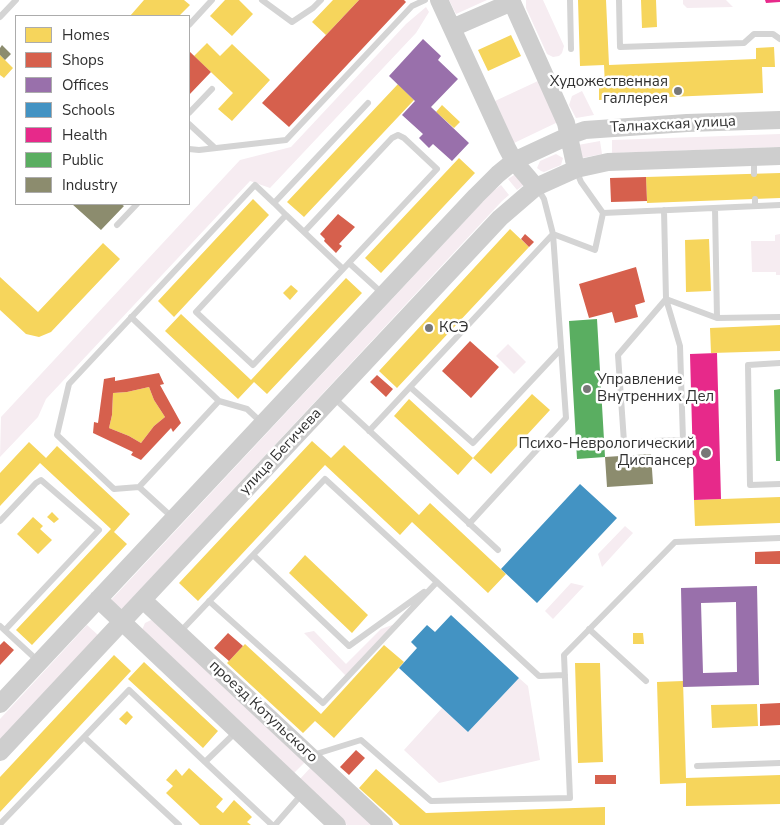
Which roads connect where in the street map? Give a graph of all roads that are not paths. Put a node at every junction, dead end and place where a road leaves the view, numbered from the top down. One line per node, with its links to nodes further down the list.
1 (16, 0): 10 (lane)
2 (212, 0): 11 (lane)
3 (262, 0): 4 (lane)
4 (321, 0)
5 (425, 0): 21 (lane)
6 (439, 0): 12 (street)
7 (570, 0): 14 (lane)
8 (619, 0): 13 (lane)
9 (512, 1): 12 (street); 20 (street)
10 (0, 17)
11 (190, 24)
12 (452, 28): 24 (street)
13 (780, 38)
14 (571, 49)
15 (212, 89): 17 (lane)
16 (368, 103): 28 (lane)
17 (190, 112)
18 (780, 120): 20 (street, Талнахская улица)
19 (190, 125): 21 (lane)
20 (568, 136): 24 (street); 25 (street)
21 (215, 148): 22 (lane)
22 (190, 149)
23 (780, 156): 25 (street)
24 (514, 161): 26 (street); 41 (street)
25 (576, 169): 26 (street, улица Бегичева); 34 (lane)
26 (536, 187): 38 (lane); 49 (street, улица Бегичева)
27 (755, 199): 30 (lane)
28 (274, 204): 35 (lane); 43 (lane)
29 (137, 205): 36 (lane)
30 (755, 206): 31 (lane); 32 (lane)
31 (780, 206)
32 (715, 208): 33 (lane); 45 (lane)
33 (664, 210): 34 (lane); 42 (lane)
34 (603, 212): 38 (lane)
35 (286, 215): 37 (lane); 40 (lane)
36 (117, 226)
37 (304, 232): 39 (lane); 40 (lane)
38 (553, 234): 46 (lane); 48 (lane)
39 (349, 262): 40 (lane); 41 (lane)
40 (344, 269)
41 (383, 294): 51 (street)
42 (666, 298): 42 (lane); 45 (lane)
43 (131, 317): 50 (lane); 54 (lane)
44 (780, 317): 45 (lane)
45 (717, 318)
46 (561, 349): 48 (lane); 57 (lane)
47 (780, 363): 53 (lane)
48 (410, 387): 52 (lane)
49 (332, 397): 52 (lane); 63 (street, улица Бегичева)
50 (220, 401): 51 (lane); 54 (lane)
51 (263, 423): 55 (street)
52 (369, 431): 57 (lane)
53 (780, 484)
54 (139, 487): 55 (lane)
55 (174, 518): 62 (street)
56 (0, 521): 66 (lane)
57 (469, 524): 59 (lane)
58 (780, 538): 67 (lane)
59 (498, 550)
60 (253, 555): 61 (lane); 61 (lane); 64 (lane)
61 (437, 582): 64 (lane); 70 (lane)
62 (98, 599): 65 (street, проезд Котульского); 69 (street)
63 (143, 600): 65 (street, улица Бегичева); 68 (street, проезд Котульского)
64 (209, 601): 68 (lane)
65 (122, 622): 73 (street, проезд Котульского); 75 (street, улица Бегичева)
66 (2, 628): 69 (lane)
67 (589, 629): 70 (lane); 71 (lane)
68 (178, 633): 76 (street, проезд Котульского)
69 (39, 662): 72 (street)
70 (565, 675): 76 (lane)
71 (646, 681)
72 (0, 704)
73 (237, 731): 77 (lane); 80 (street, проезд Котульского)
74 (84, 737): 77 (lane); 81 (lane); 82 (lane)
75 (0, 752)
76 (310, 756): 85 (street, проезд Котульского)
77 (205, 762): 83 (lane)
78 (780, 763): 79 (lane)
79 (697, 766)
80 (303, 793): 83 (lane); 84 (street, проезд Котульского)
81 (0, 824)
82 (178, 825)
83 (273, 825)
84 (337, 825)
85 (384, 825)

